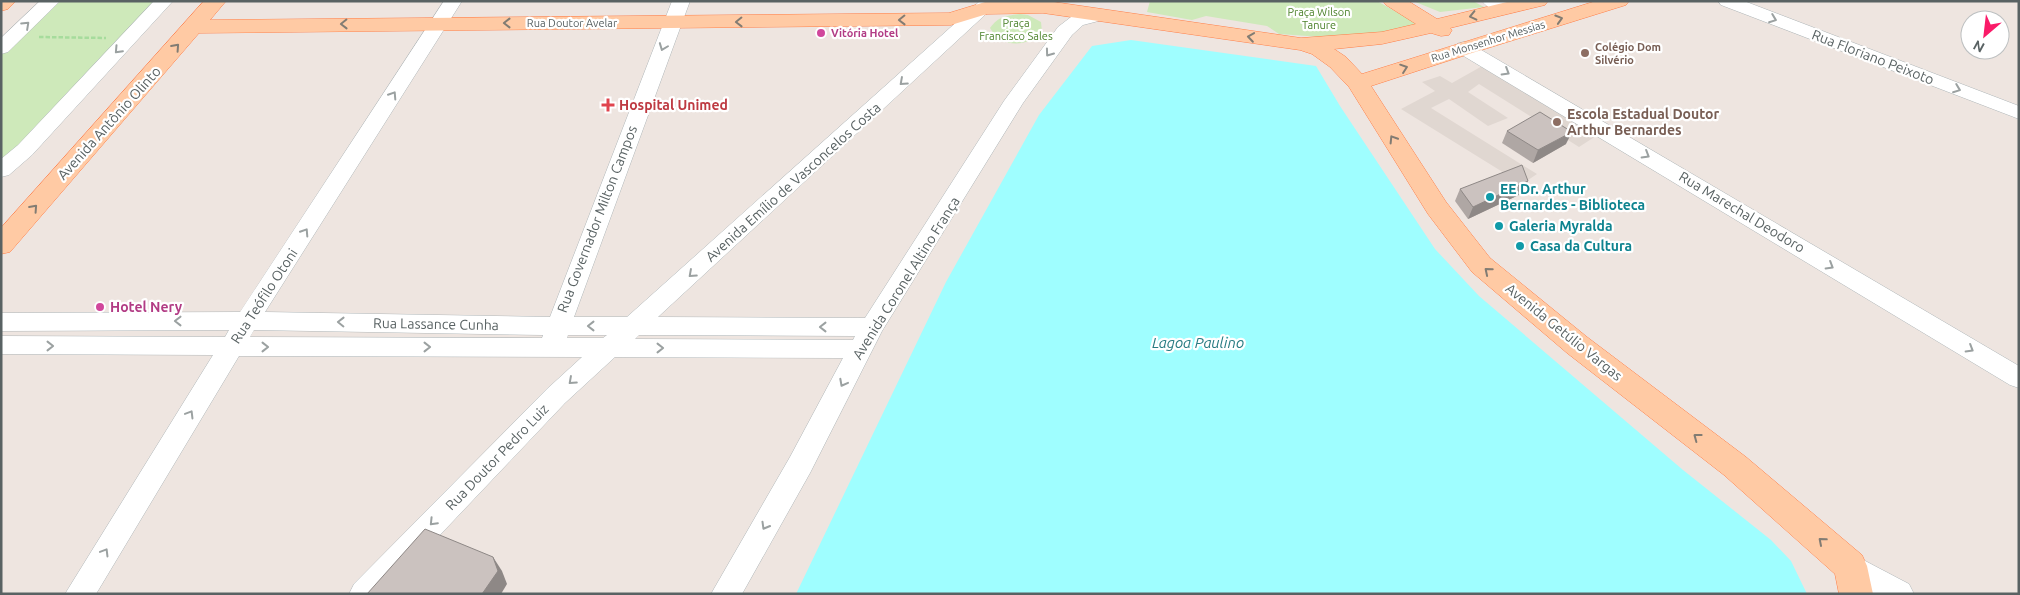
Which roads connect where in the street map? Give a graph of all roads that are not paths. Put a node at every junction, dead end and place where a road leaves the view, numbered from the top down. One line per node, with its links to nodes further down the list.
1 (6, 1): 12 (main road)
2 (50, 1): 21 (street, one-way to 2)
3 (164, 1): 26 (street, one-way to 26)
4 (216, 1): 19 (main road, Avenida Antônio Olinto)
5 (453, 1): 16 (street, Rua Teófilo Otoni)
6 (681, 1): 17 (street, Rua Governador Milton Campos)
7 (1393, 1): 18 (main road)
8 (1538, 1): 13 (main road, Rua Monsenhor Messias)
9 (1619, 1): 23 (main road, Rua Monsenhor Messias, one-way to 9)
10 (1727, 1): 25 (street, Rua Floriano Peixoto, one-way to 25)
11 (1038, 4): 14 (main road); 15 (main road)
12 (1, 5)
13 (1498, 5): 18 (main road, Rua Monsenhor Messias, one-way to 18)
14 (988, 6): 20 (main road)
15 (1100, 15): 22 (main road, one-way to 15); 31 (street, Avenida Coronel Altino França, one-way to 31)
16 (439, 23): 17 (main road, Rua Doutor Avelar, one-way to 16); 19 (main road, Rua Doutor Avelar, one-way to 19); 28 (street, Rua Teófilo Otoni, one-way to 16)
17 (672, 23): 20 (main road, Rua Doutor Avelar, one-way to 17); 32 (street, Rua Governador Milton Campos, one-way to 32)
18 (1433, 25): 22 (main road, Rua Monsenhor Messias); 23 (main road)
19 (194, 27): 27 (main road, Avenida Antônio Olinto, one-way to 19)
20 (952, 28): 30 (street, Avenida Emílio de Vasconcelos Costa, one-way to 30)
21 (7, 42)
22 (1300, 44): 24 (main road, Avenida Getúlio Vargas)
23 (1464, 48): 24 (main road, Rua Monsenhor Messias, one-way to 23); 37 (street, Rua Marechal Deodoro, one-way to 37)
24 (1358, 84): 38 (main road, Avenida Getúlio Vargas, one-way to 24)
25 (2019, 113)
26 (1, 170)
27 (1, 245)
28 (247, 321): 29 (street, Rua Lassance Cunha, one-way to 29); 32 (street, Rua Lassance Cunha, one-way to 28); 34 (street, Rua Teófilo Otoni)
29 (1, 322)
30 (634, 326): 31 (street, Rua Lassance Cunha, one-way to 30); 32 (street, Rua Lassance Cunha, one-way to 32); 35 (street, Rua Doutor Pedro Luiz)
31 (872, 327): 36 (street, Avenida Coronel Altino França)
32 (554, 337): 34 (street, Rua Lassance Cunha, one-way to 32); 35 (street, Rua Lassance Cunha)
33 (1, 345): 34 (street, Rua Lassance Cunha, one-way to 34)
34 (231, 346): 39 (street, Rua Teófilo Otoni, one-way to 34)
35 (610, 348): 36 (street, Rua Lassance Cunha, one-way to 36); 40 (street, Rua Doutor Pedro Luiz, one-way to 40)
36 (860, 349): 41 (street, Avenida Coronel Altino França, one-way to 41)
37 (2019, 378)
38 (1850, 566): 42 (main road); 43 (street)
39 (80, 594)
40 (364, 594)
41 (726, 594)
42 (1856, 594)
43 (1899, 594)

